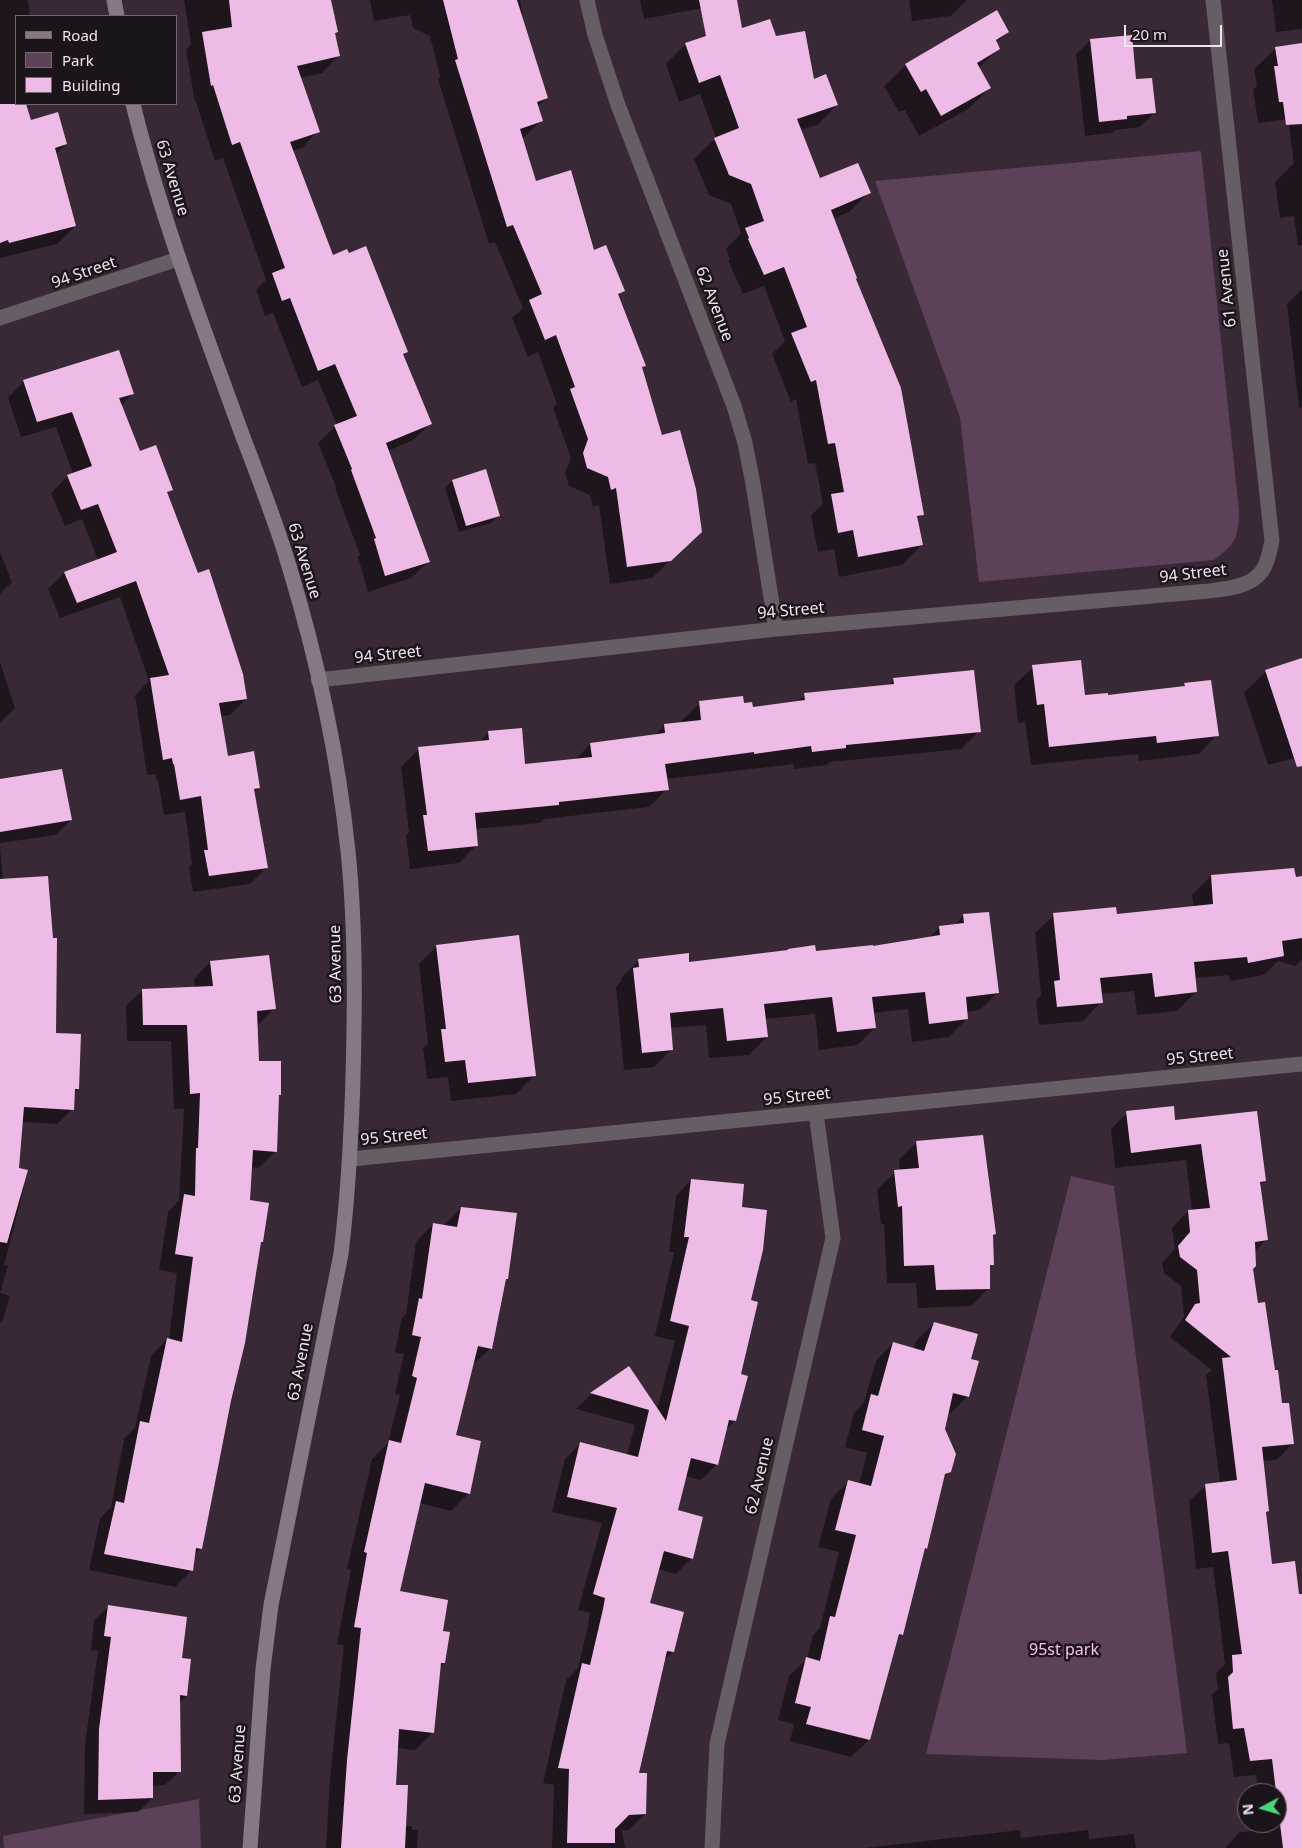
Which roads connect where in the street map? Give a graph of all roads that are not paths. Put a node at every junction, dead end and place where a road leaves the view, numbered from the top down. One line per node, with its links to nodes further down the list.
1 (114, 0): 4 (street)
2 (587, 0): 9 (street, 62 Avenue)
3 (1212, 0): 8 (street, 61 Avenue)
4 (117, 15)
5 (132, 105): 6 (street, 63 Avenue)
6 (178, 259): 7 (street, 94 Street); 10 (street, 63 Avenue)
7 (0, 318)
8 (1262, 571): 9 (street, 94 Street)
9 (776, 629): 10 (street, 94 Street)
10 (318, 680): 13 (street, 63 Avenue)
11 (1302, 1064): 12 (street, 95 Street)
12 (816, 1113): 13 (street, 95 Street); 15 (street, 62 Avenue)
13 (351, 1158): 14 (street, 63 Avenue)
14 (250, 1848)
15 (712, 1848)

